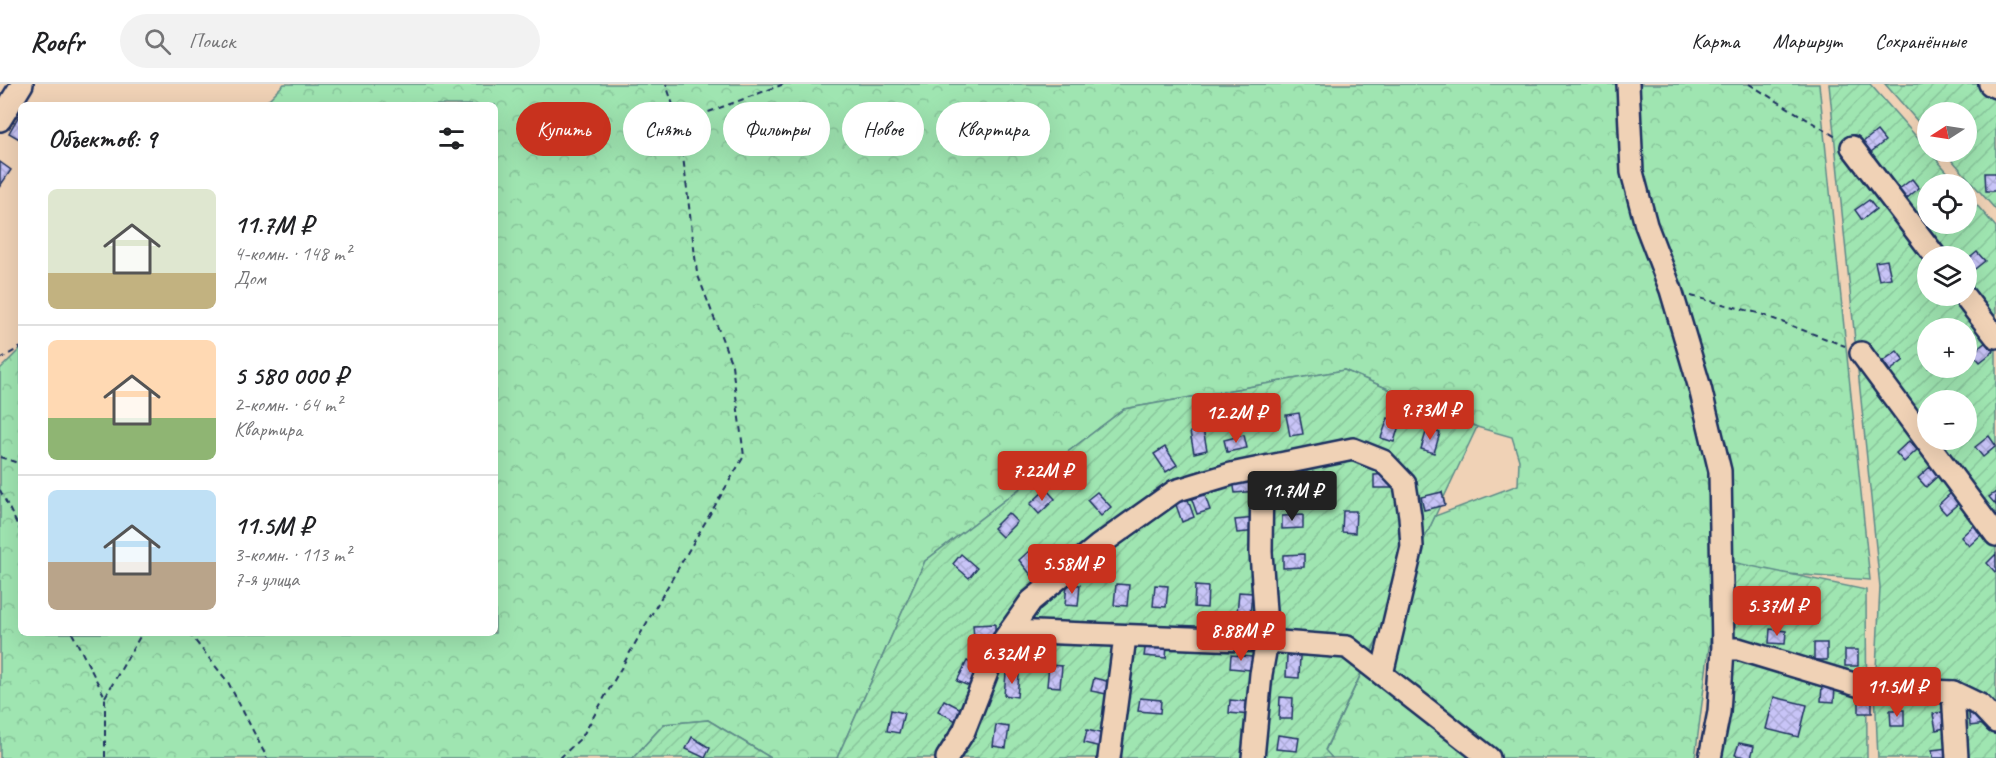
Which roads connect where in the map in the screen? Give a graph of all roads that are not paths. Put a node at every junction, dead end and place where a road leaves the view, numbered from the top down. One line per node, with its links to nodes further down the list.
1 (22, 84): 5 (street)
2 (1628, 84): 16 (street)
3 (1990, 84): 4 (street)
4 (1996, 87)
5 (0, 120)
6 (1852, 147): 7 (street)
7 (1927, 246)
8 (1972, 306): 9 (street)
9 (1996, 337)
10 (1861, 353): 12 (street)
11 (1262, 468): 13 (street); 15 (street); 17 (street)
12 (1996, 535)
13 (1010, 630): 14 (street); 20 (street)
14 (1125, 637): 15 (street); 21 (street)
15 (1267, 641): 17 (street); 22 (street)
16 (1723, 650): 18 (street); 24 (street)
17 (1382, 674): 23 (street)
18 (1953, 692): 19 (street); 25 (street)
19 (1996, 722)
20 (947, 758)
21 (1109, 758)
22 (1253, 758)
23 (1489, 758)
24 (1710, 758)
25 (1957, 758)

